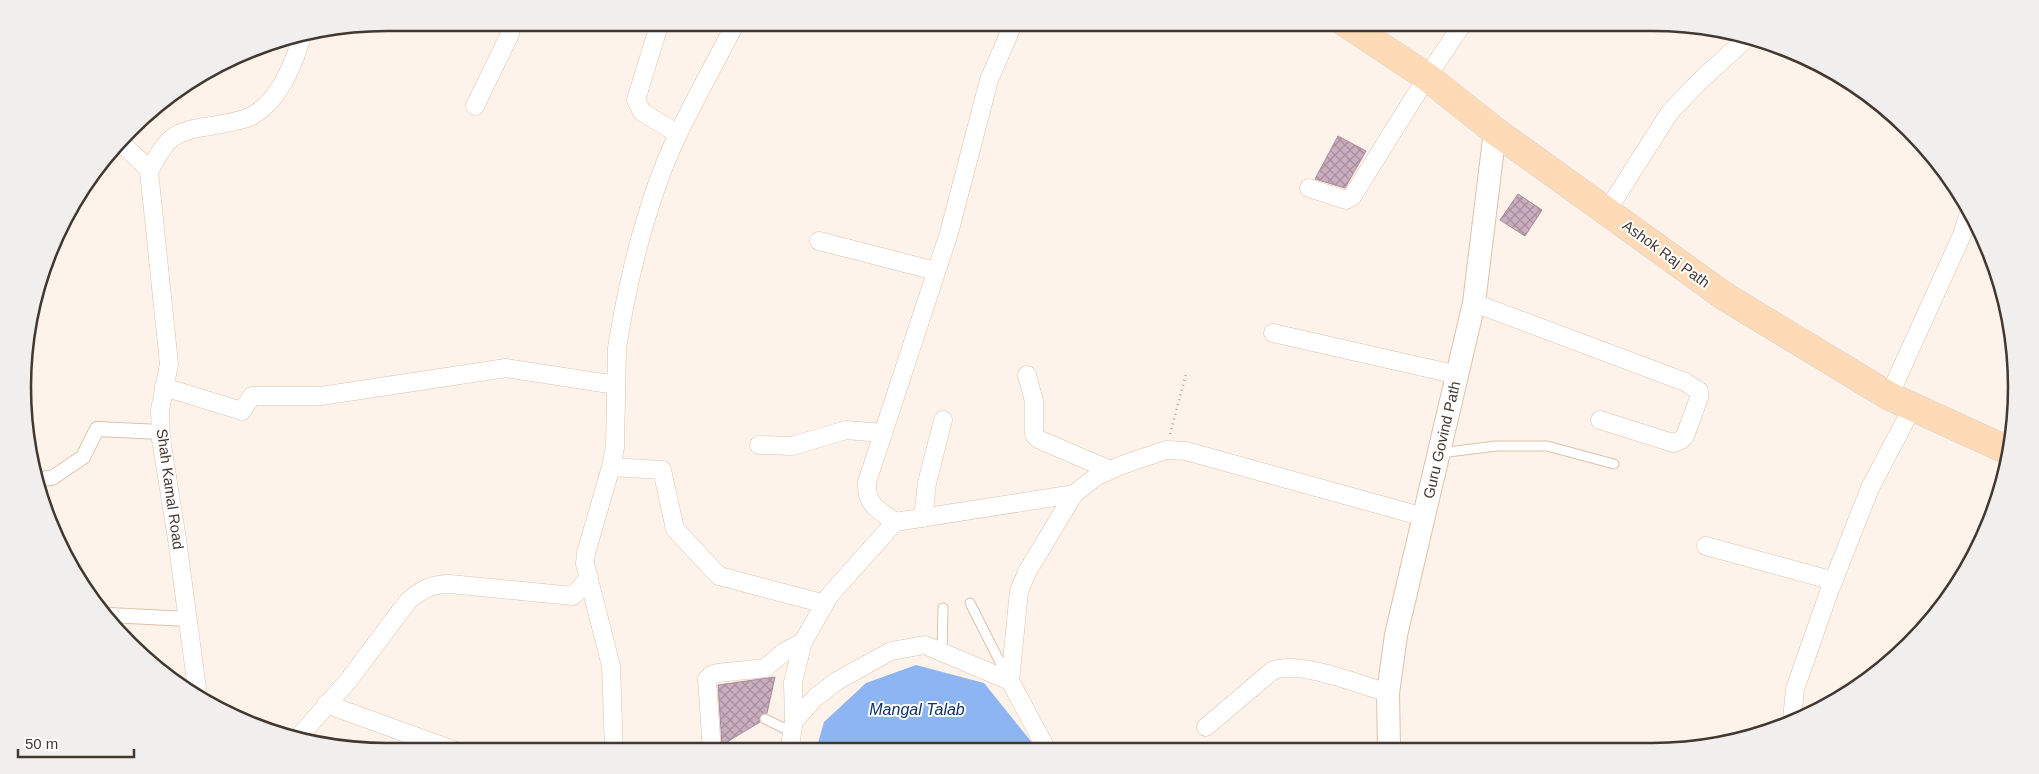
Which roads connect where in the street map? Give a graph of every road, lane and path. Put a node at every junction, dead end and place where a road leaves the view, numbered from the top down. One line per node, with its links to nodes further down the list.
1 (510, 31): 10 (street)
2 (657, 31): 12 (street)
3 (731, 31): 12 (street)
4 (1010, 31): 19 (street)
5 (1357, 31): 9 (main road, Ashok Raj Path)
6 (1458, 31): 9 (street)
7 (300, 43): 14 (street)
8 (1742, 43): 16 (street)
9 (1426, 77): 11 (main road, Ashok Raj Path); 15 (street)
10 (475, 106)
11 (1495, 130): 16 (main road, Ashok Raj Path); 20 (street, Guru Govind Path)
12 (678, 134): 25 (street)
13 (125, 146): 14 (street)
14 (149, 171): 26 (street, Shah Kamal Road)
15 (1309, 188)
16 (1607, 212): 27 (main road, Ashok Raj Path)
17 (1966, 221): 27 (street)
18 (819, 241): 19 (street)
19 (936, 271): 31 (street)
20 (1474, 303): 24 (street, Guru Govind Path); 29 (street)
21 (1273, 333): 24 (street)
22 (1186, 374): 34 (path)
23 (1027, 375): 38 (street)
24 (1458, 375): 35 (street, Guru Govind Path)
25 (616, 385): 26 (street); 37 (street)
26 (164, 387): 30 (street, Shah Kamal Road)
27 (1901, 402): 33 (main road, Ashok Raj Path); 46 (street)
28 (943, 420): 42 (street)
29 (1600, 420)
30 (161, 432): 39 (street); 51 (street, Shah Kamal Road)
31 (883, 433): 32 (street); 43 (street)
32 (759, 445)
33 (2002, 448)
34 (1166, 450): 38 (street); 41 (street)
35 (1440, 453): 36 (lane); 41 (street, Guru Govind Path)
36 (1614, 464)
37 (611, 467): 45 (street); 48 (street)
38 (1110, 470): 40 (street)
39 (43, 479)
40 (1074, 494): 42 (street); 54 (street)
41 (1424, 517): 56 (street, Guru Govind Path)
42 (923, 518): 43 (street)
43 (895, 522): 48 (street)
44 (1706, 546): 46 (street)
45 (589, 578): 57 (street); 64 (street)
46 (1834, 580): 58 (street)
47 (970, 603): 54 (lane)
48 (825, 604): 52 (street)
49 (942, 608): 53 (lane)
50 (114, 615): 51 (street)
51 (189, 619): 55 (street, Shah Kamal Road)
52 (802, 642): 60 (street); 65 (street)
53 (942, 653): 54 (street); 60 (street)
54 (1010, 681): 67 (street)
55 (196, 687)
56 (1388, 693): 61 (street); 68 (street, Guru Govind Path)
57 (326, 704): 62 (street); 63 (street)
58 (1793, 714)
59 (766, 719): 60 (lane)
60 (793, 726): 66 (street)
61 (1206, 727)
62 (302, 733)
63 (434, 743)
64 (614, 743)
65 (711, 743)
66 (790, 743)
67 (1043, 743)
68 (1389, 743)

